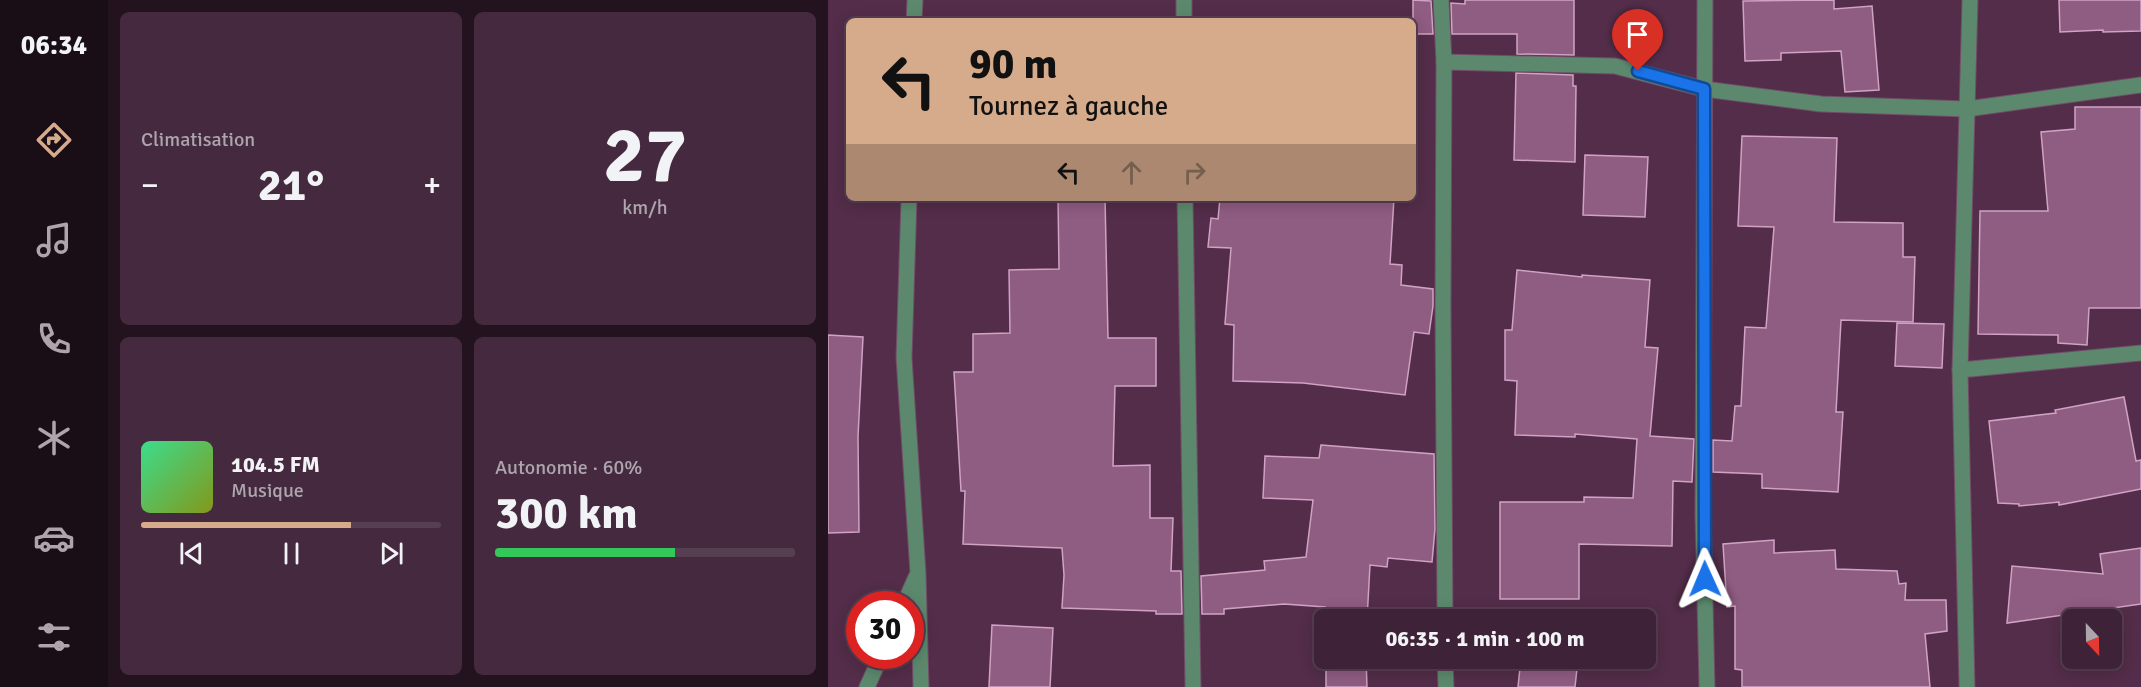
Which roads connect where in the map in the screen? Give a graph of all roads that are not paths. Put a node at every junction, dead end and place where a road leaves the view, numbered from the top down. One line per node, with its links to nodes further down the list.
1 (915, 0): 6 (street)
2 (1184, 0): 7 (street)
3 (1441, 0): 8 (street)
4 (1706, 0): 10 (street)
5 (1970, 0): 11 (street)
6 (914, 18)
7 (1184, 18)
8 (1444, 62): 10 (street); 18 (street)
9 (2141, 85): 11 (street)
10 (1704, 89): 11 (street); 25 (street)
11 (1966, 109): 15 (street)
12 (909, 201): 16 (street)
13 (1185, 201): 23 (street)
14 (2141, 353): 15 (street)
15 (1960, 370): 26 (street)
16 (918, 573): 17 (street); 22 (street)
17 (910, 591)
18 (1445, 609)
19 (875, 669): 21 (street)
20 (1445, 669): 24 (street)
21 (867, 687)
22 (921, 687)
23 (1193, 687)
24 (1446, 687)
25 (1707, 687)
26 (1967, 687)

